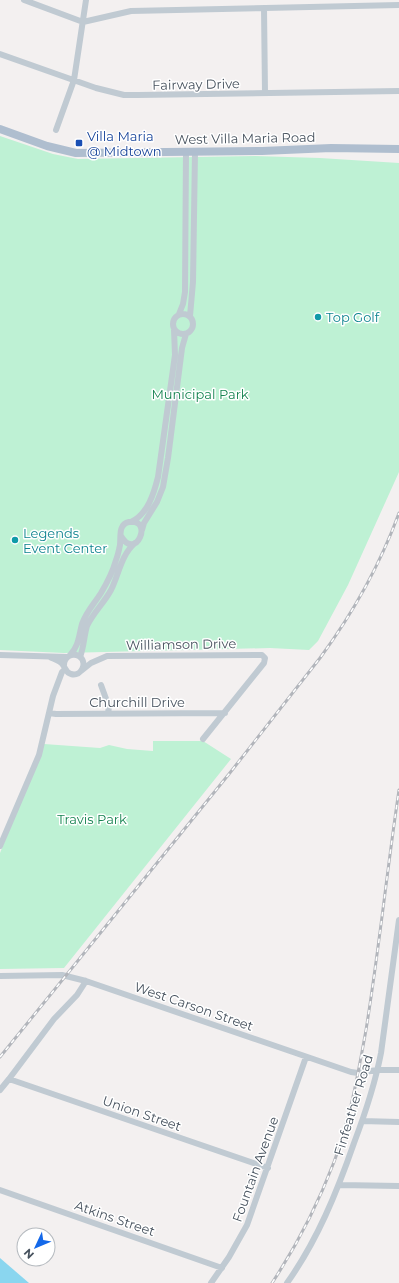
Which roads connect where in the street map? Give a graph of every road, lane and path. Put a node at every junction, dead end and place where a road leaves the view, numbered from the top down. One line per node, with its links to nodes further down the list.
1 (24, 0): 5 (street)
2 (86, 0): 5 (street)
3 (399, 6): 4 (street)
4 (264, 8): 5 (street); 9 (street)
5 (83, 22): 7 (street)
6 (0, 54): 7 (street, Fairway Drive)
7 (74, 80): 9 (street, Fairway Drive); 11 (street)
8 (399, 91): 9 (street, Fairway Drive)
9 (265, 94)
10 (0, 129): 13 (main road, West Villa Maria Road)
11 (56, 130)
12 (399, 149): 14 (main road, West Villa Maria Road)
13 (186, 152): 14 (main road, West Villa Maria Road); 15 (street)
14 (195, 152): 16 (street)
15 (179, 314): 16 (street); 17 (street)
16 (190, 316): 18 (street)
17 (174, 330): 18 (street); 19 (street)
18 (186, 334): 20 (street)
19 (131, 522): 20 (street); 21 (street)
20 (142, 530): 22 (street)
21 (121, 536): 22 (street); 24 (street)
22 (136, 542): 26 (street)
23 (0, 655): 25 (street)
24 (69, 656): 25 (street); 26 (street); 28 (street)
25 (50, 657): 28 (street)
26 (81, 658): 27 (street, Williamson Drive); 29 (street)
27 (96, 660): 29 (street, Williamson Drive); 35 (street, Williamson Drive)
28 (64, 667): 30 (street); 31 (street)
29 (81, 671): 30 (street)
30 (72, 674): 31 (street)
31 (57, 684): 33 (street)
32 (101, 685): 34 (street)
33 (48, 713): 34 (street, Churchill Drive); 37 (street)
34 (108, 713): 35 (street, Churchill Drive)
35 (225, 713): 36 (street)
36 (204, 739)
37 (0, 846)
38 (399, 920): 42 (street, Finfeather Road)
39 (0, 976): 40 (street, West Carson Street)
40 (86, 981): 41 (street, West Carson Street); 44 (street)
41 (306, 1057): 42 (street, West Carson Street); 48 (street, Fountain Avenue)
42 (377, 1070): 43 (street, West Carson Street); 46 (street, Finfeather Road)
43 (399, 1070)
44 (9, 1079): 45 (street); 48 (street, Union Street)
45 (0, 1090)
46 (362, 1121): 47 (street); 49 (street, Finfeather Road)
47 (399, 1122)
48 (268, 1168): 52 (street, Fountain Avenue)
49 (340, 1185): 50 (street); 54 (street, Finfeather Road)
50 (399, 1186)
51 (0, 1190): 52 (street, Atkins Street)
52 (222, 1268): 53 (street, Fountain Avenue)
53 (211, 1283)
54 (287, 1283)

